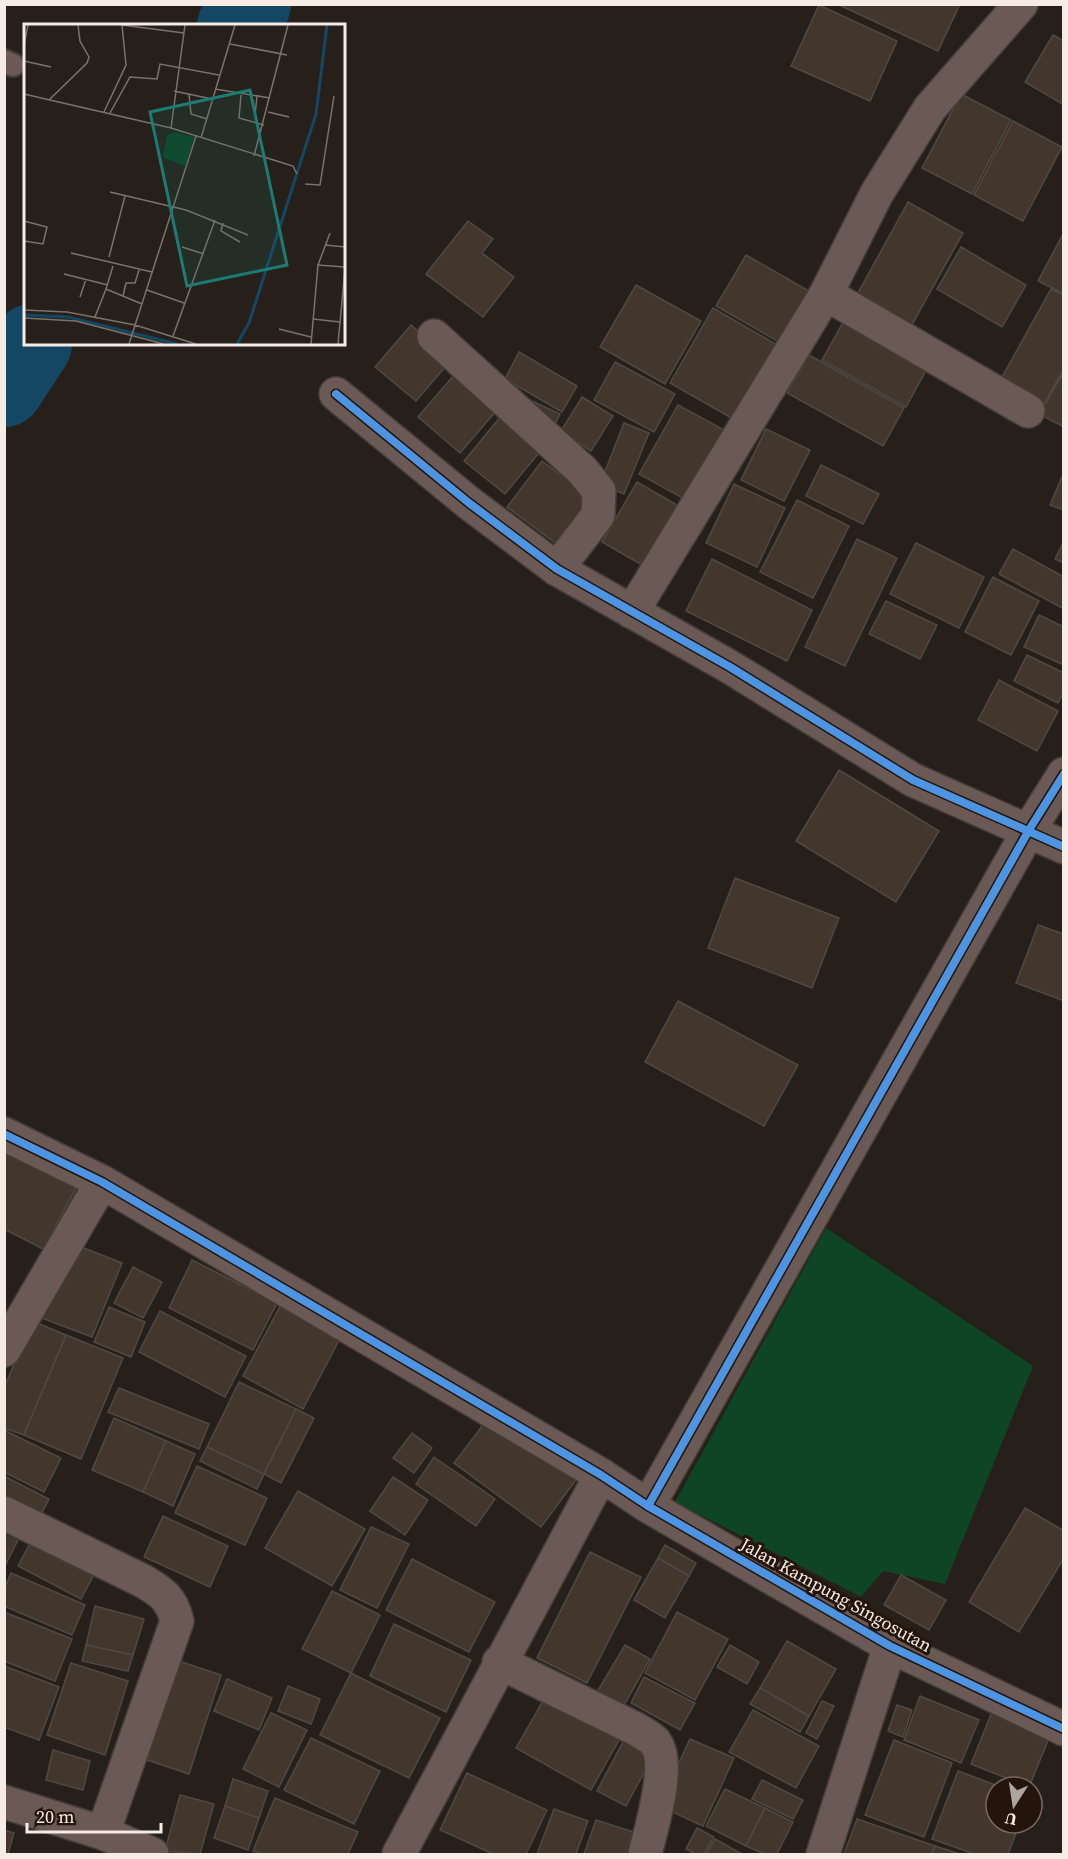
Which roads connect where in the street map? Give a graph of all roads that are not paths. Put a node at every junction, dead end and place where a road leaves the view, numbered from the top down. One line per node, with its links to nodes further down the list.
1 (1021, 4): 2 (street)
2 (825, 294): 5 (street); 7 (street)
3 (434, 336): 6 (street)
4 (336, 394): 6 (street)
5 (1028, 411)
6 (557, 569): 7 (street)
7 (632, 612): 9 (street)
8 (1064, 774): 9 (street)
9 (1029, 830): 10 (street); 15 (street)
10 (1064, 848)
11 (4, 1134): 12 (street, Jalan Kampung Singosutan)
12 (102, 1182): 13 (street); 14 (street, Jalan Kampung Singosutan)
13 (4, 1350)
14 (601, 1475): 15 (street, Jalan Kampung Singosutan); 18 (street)
15 (648, 1506): 17 (street, Jalan Kampung Singosutan)
16 (4, 1514): 21 (street)
17 (890, 1646): 19 (street, Jalan Kampung Singosutan); 25 (street)
18 (499, 1662): 22 (street); 24 (street)
19 (1064, 1729)
20 (4, 1802): 21 (street)
21 (103, 1833): 23 (street)
22 (404, 1853)
23 (152, 1854)
24 (645, 1854)
25 (823, 1854)

